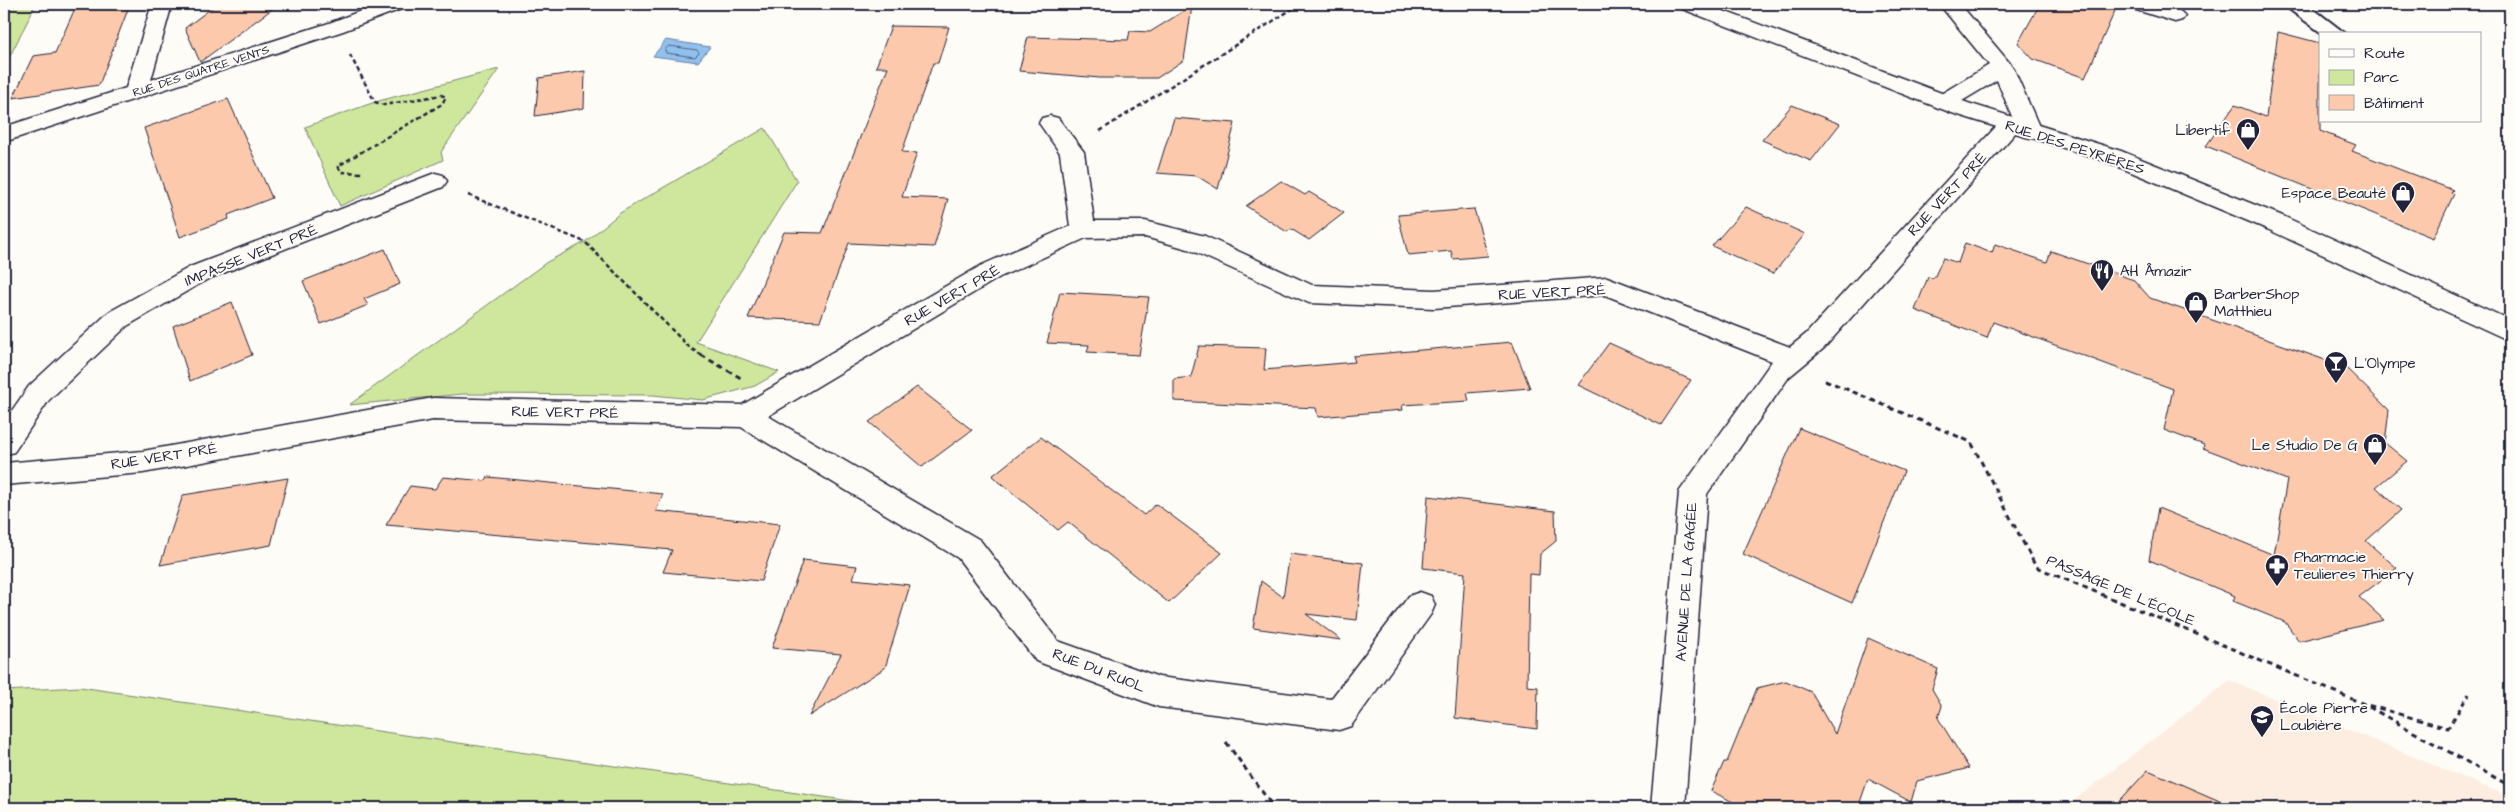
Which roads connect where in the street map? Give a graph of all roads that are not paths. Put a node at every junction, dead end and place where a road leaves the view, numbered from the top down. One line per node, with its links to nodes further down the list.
1 (162, 4): 10 (street)
2 (397, 4): 10 (street, RUE DES QUATRE VENTS)
3 (1687, 4): 11 (street, RUE DES PEYRIÈRES)
4 (1949, 4): 9 (street)
5 (2137, 4): 7 (street)
6 (2296, 5): 8 (lane)
7 (2175, 16)
8 (2333, 32)
9 (2002, 67): 11 (street); 13 (street)
10 (136, 92): 14 (street, RUE DES QUATRE VENTS)
11 (1944, 102): 13 (street, RUE DES PEYRIÈRES)
12 (1050, 123): 16 (street)
13 (2020, 128): 17 (street, RUE DES PEYRIÈRES); 18 (street, RUE VERT PRÉ)
14 (4, 135)
15 (435, 181): 20 (street, IMPASSE VERT PRÉ)
16 (1083, 230): 18 (street, RUE VERT PRÉ); 19 (street, RUE VERT PRÉ)
17 (2510, 331)
18 (1794, 359): 23 (street, AVENUE DE LA GAGÉE)
19 (746, 416): 21 (street, RUE VERT PRÉ); 22 (street, RUE DU RUOL)
20 (4, 444)
21 (4, 474)
22 (1420, 605)
23 (1668, 808)

